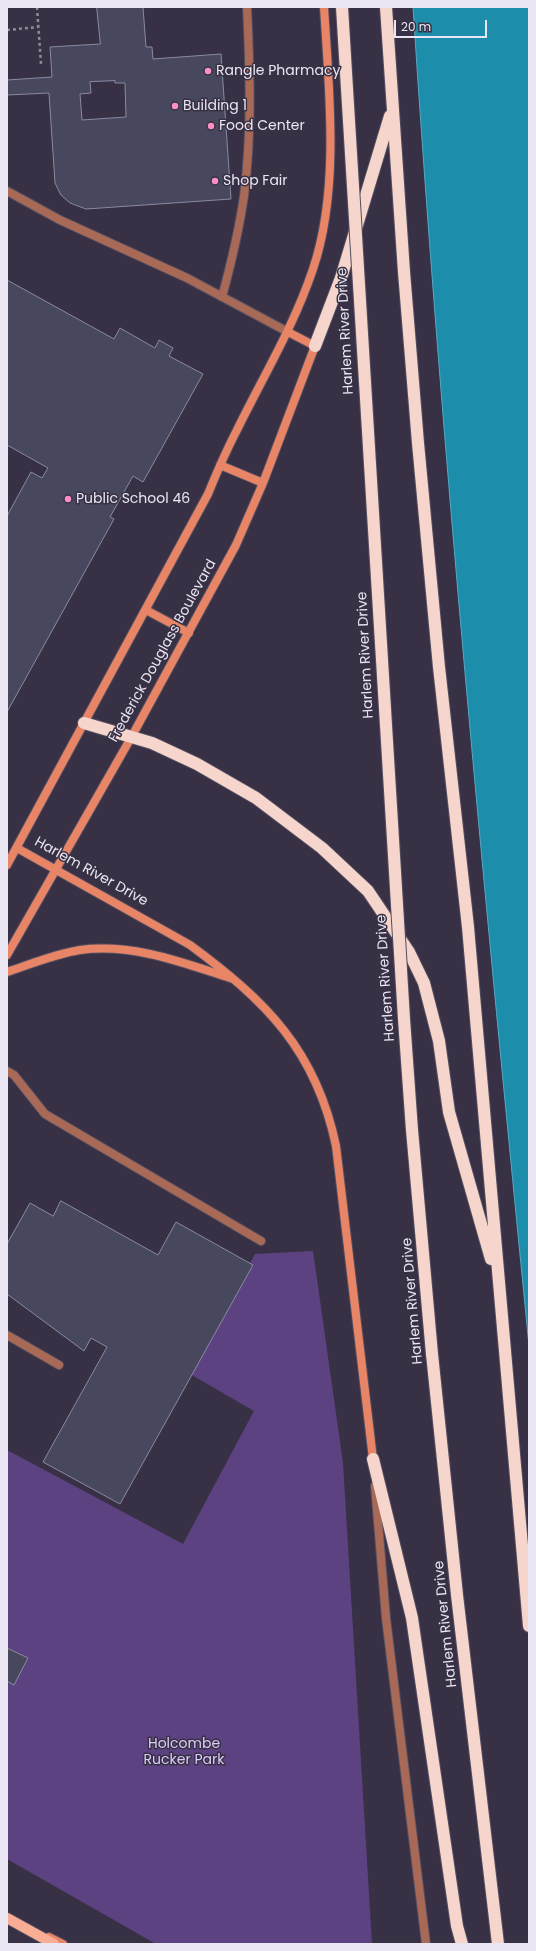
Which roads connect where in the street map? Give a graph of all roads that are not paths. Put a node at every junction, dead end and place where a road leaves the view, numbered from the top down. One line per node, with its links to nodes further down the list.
1 (247, 7): 7 (street)
2 (324, 7): 8 (main road, Harlem River Drive)
3 (342, 7): 35 (highway, Harlem River Drive, bridge)
4 (386, 7): 5 (highway)
5 (392, 108): 9 (highway); 24 (highway)
6 (7, 191): 7 (street)
7 (222, 298): 8 (street)
8 (288, 332): 9 (main road); 10 (main road)
9 (315, 346): 11 (main road, Frederick Douglass Boulevard)
10 (220, 466): 11 (main road); 12 (main road)
11 (263, 484): 13 (main road, Frederick Douglass Boulevard)
12 (146, 610): 13 (main road); 14 (main road)
13 (189, 633): 15 (main road, Frederick Douglass Boulevard)
14 (84, 723): 15 (highway); 16 (main road)
15 (132, 736): 18 (main road, Frederick Douglass Boulevard); 24 (highway)
16 (17, 848): 17 (main road); 18 (main road, Harlem River Drive)
17 (7, 866)
18 (57, 870): 19 (main road, Frederick Douglass Boulevard); 21 (main road, Harlem River Drive)
19 (7, 955)
20 (7, 972): 21 (main road)
21 (238, 981): 27 (main road, Harlem River Drive)
22 (7, 1071): 23 (street)
23 (262, 1241)
24 (499, 1285): 28 (highway)
25 (7, 1335): 26 (street)
26 (59, 1364)
27 (373, 1459): 33 (street, Harlem River Drive); 34 (highway)
28 (529, 1626)
29 (7, 1913): 32 (main road)
30 (7, 1918): 31 (main road)
31 (54, 1944)
32 (62, 1944)
33 (426, 1944)
34 (462, 1944)
35 (498, 1944)

